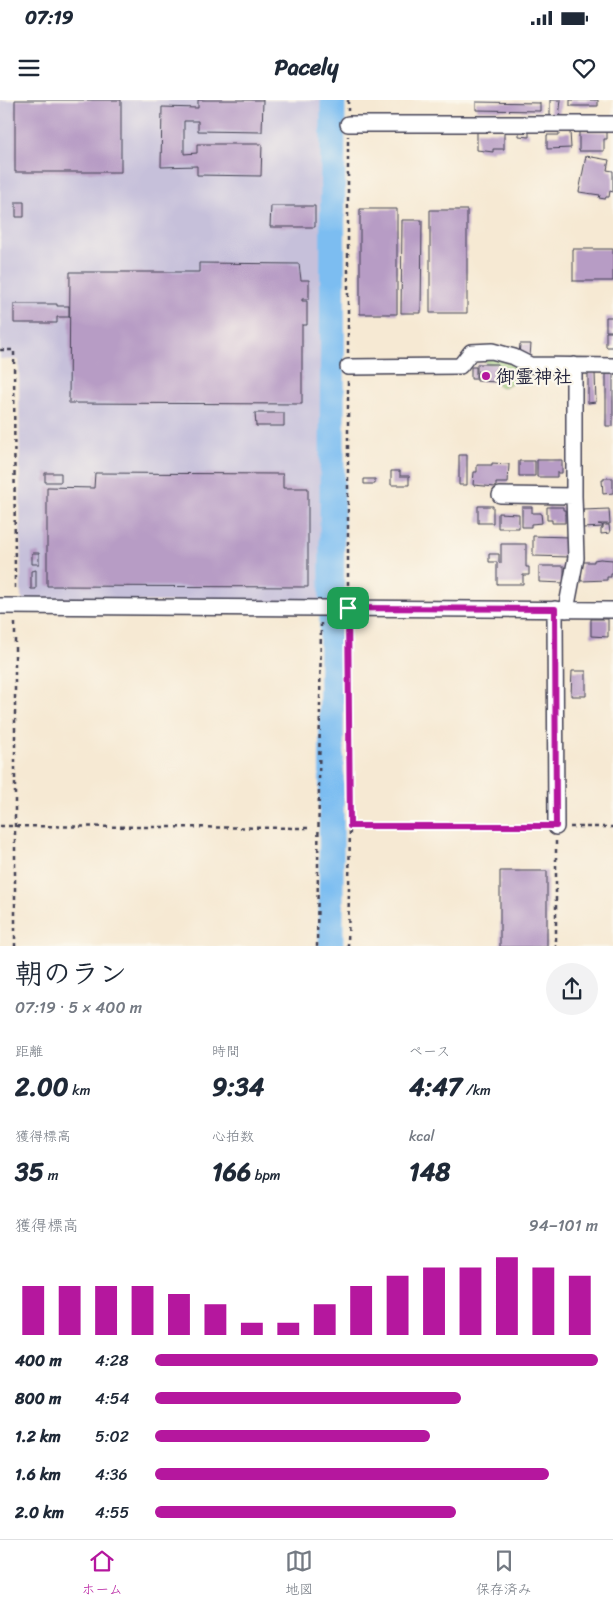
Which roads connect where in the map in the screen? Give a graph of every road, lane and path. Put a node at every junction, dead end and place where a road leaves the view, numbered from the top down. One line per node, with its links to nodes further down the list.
1 (348, 124): 2 (street)
2 (613, 124)
3 (0, 350): 9 (path)
4 (574, 365): 5 (street); 6 (street); 8 (street)
5 (348, 366)
6 (613, 366)
7 (500, 495): 8 (street)
8 (574, 496): 12 (street)
9 (8, 606): 10 (street); 15 (path)
10 (322, 608): 11 (street); 21 (path)
11 (346, 608): 12 (street); 16 (path)
12 (561, 610): 13 (street); 17 (street)
13 (613, 610)
14 (0, 826): 15 (path)
15 (15, 826): 19 (path); 20 (path)
16 (350, 826): 17 (path); 22 (path)
17 (556, 826): 18 (path); 23 (path)
18 (613, 826)
19 (308, 828)
20 (15, 946)
21 (317, 946)
22 (348, 946)
23 (556, 946)

